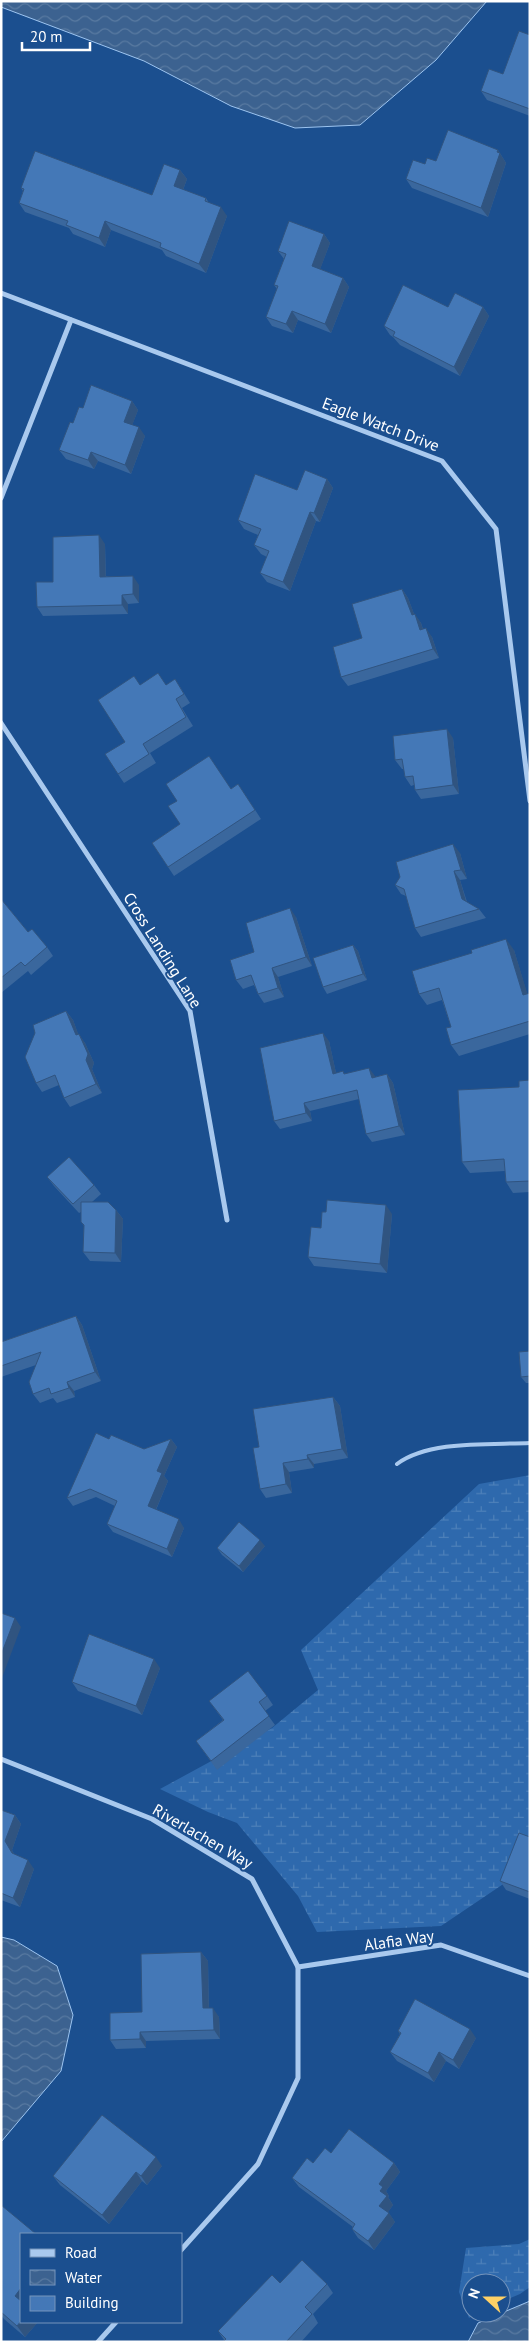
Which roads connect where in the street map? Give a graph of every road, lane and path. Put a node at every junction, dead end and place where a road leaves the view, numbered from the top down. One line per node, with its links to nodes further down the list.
1 (1, 293): 2 (street, Eagle Watch Drive)
2 (71, 320): 3 (street); 5 (street, Eagle Watch Drive)
3 (1, 498)
4 (1, 723): 6 (street, Cross Landing Lane)
5 (530, 801)
6 (227, 1220)
7 (530, 1443): 8 (lane)
8 (397, 1464)
9 (1, 1759): 10 (street, Riverlachen Way)
10 (298, 1967): 11 (street, Alafia Way); 12 (street, Riverlachen Way)
11 (530, 1976)
12 (182, 2249)
13 (115, 2323): 14 (street)
14 (98, 2342)

